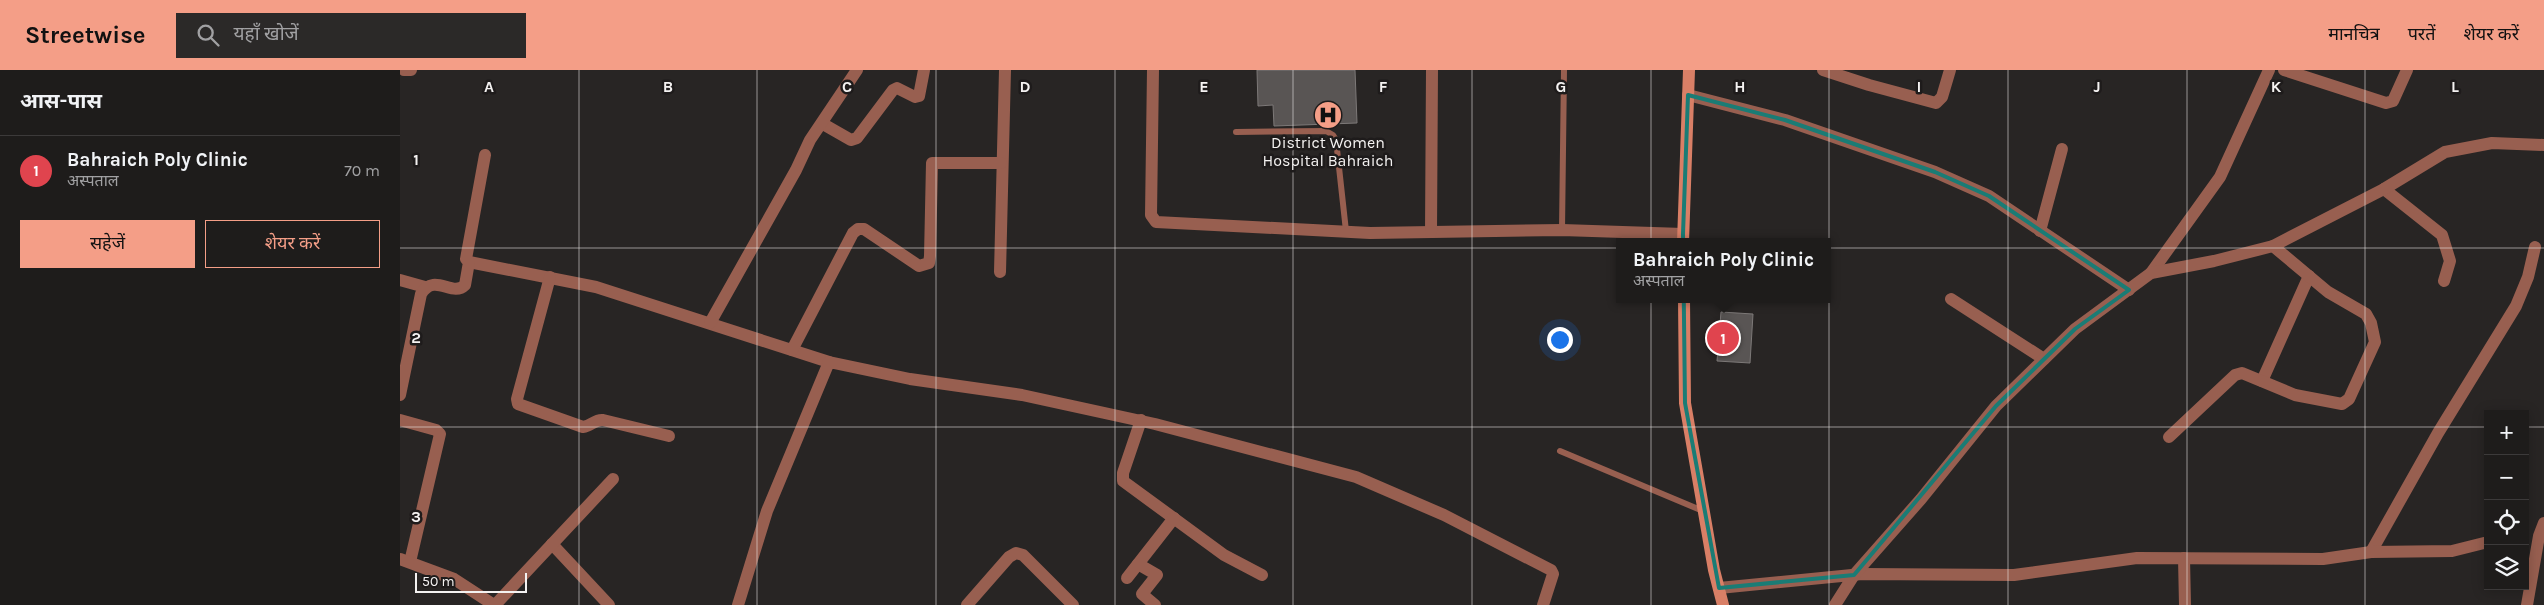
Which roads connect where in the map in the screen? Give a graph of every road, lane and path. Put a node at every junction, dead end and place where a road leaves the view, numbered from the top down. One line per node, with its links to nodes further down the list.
1 (404, 70): 2 (street)
2 (411, 70)
3 (857, 70): 16 (street)
4 (924, 70): 16 (street)
5 (1005, 70): 21 (street)
6 (1153, 70): 25 (street)
7 (1432, 70): 26 (street)
8 (1564, 70): 23 (lane)
9 (1689, 70): 15 (main road)
10 (1823, 70): 11 (street)
11 (1950, 70)
12 (2269, 70): 32 (street)
13 (2284, 70): 14 (street)
14 (2407, 70)
15 (1688, 95): 24 (street); 27 (main road)
16 (823, 124): 41 (street)
17 (1236, 132): 25 (lane)
18 (2544, 145): 22 (street)
19 (2062, 149): 24 (street)
20 (485, 155): 30 (street)
21 (1001, 163): 31 (street); 42 (street)
22 (2384, 190): 28 (street); 36 (street)
23 (1562, 230): 26 (street); 27 (street)
24 (2040, 231): 38 (street)
25 (1346, 232): 26 (street)
26 (1431, 232)
27 (1683, 238)
28 (2272, 246): 32 (street); 33 (street)
29 (2535, 247): 60 (street)
30 (469, 262): 34 (street); 37 (street)
31 (1000, 272)
32 (2151, 274): 38 (street)
33 (2309, 276): 45 (street); 45 (street)
34 (550, 277): 41 (street); 49 (street)
35 (400, 280): 37 (street)
36 (2444, 281)
37 (425, 287): 46 (street)
38 (2128, 290): 43 (street)
39 (1951, 298): 43 (street)
40 (1684, 303): 53 (main road)
41 (710, 322): 42 (street)
42 (792, 350): 44 (street)
43 (2044, 359): 65 (street)
44 (829, 362): 48 (street); 71 (street)
45 (2262, 381): 50 (street)
46 (400, 395)
47 (400, 420): 62 (street)
48 (1141, 420): 54 (street); 74 (street)
49 (669, 436)
50 (2169, 437)
51 (1560, 451): 53 (lane)
52 (613, 479): 59 (street)
53 (1704, 512): 67 (main road)
54 (1174, 518): 63 (street); 64 (street)
55 (2544, 523): 56 (street)
56 (2542, 537): 57 (street); 78 (street)
57 (2529, 538)
58 (2484, 543): 60 (street)
59 (552, 544): 69 (street); 70 (street)
60 (2371, 552): 61 (street)
61 (2184, 558): 65 (street); 77 (street)
62 (405, 561): 69 (street)
63 (1138, 564): 66 (street); 73 (street)
64 (1262, 575)
65 (1854, 575): 67 (street); 76 (street)
66 (1127, 578)
67 (1719, 588): 75 (main road)
68 (1070, 604): 72 (street)
69 (495, 605)
70 (609, 605)
71 (738, 605)
72 (967, 605)
73 (1155, 605)
74 (1543, 605)
75 (1723, 605)
76 (1835, 605)
77 (2185, 605)
78 (2527, 605)

